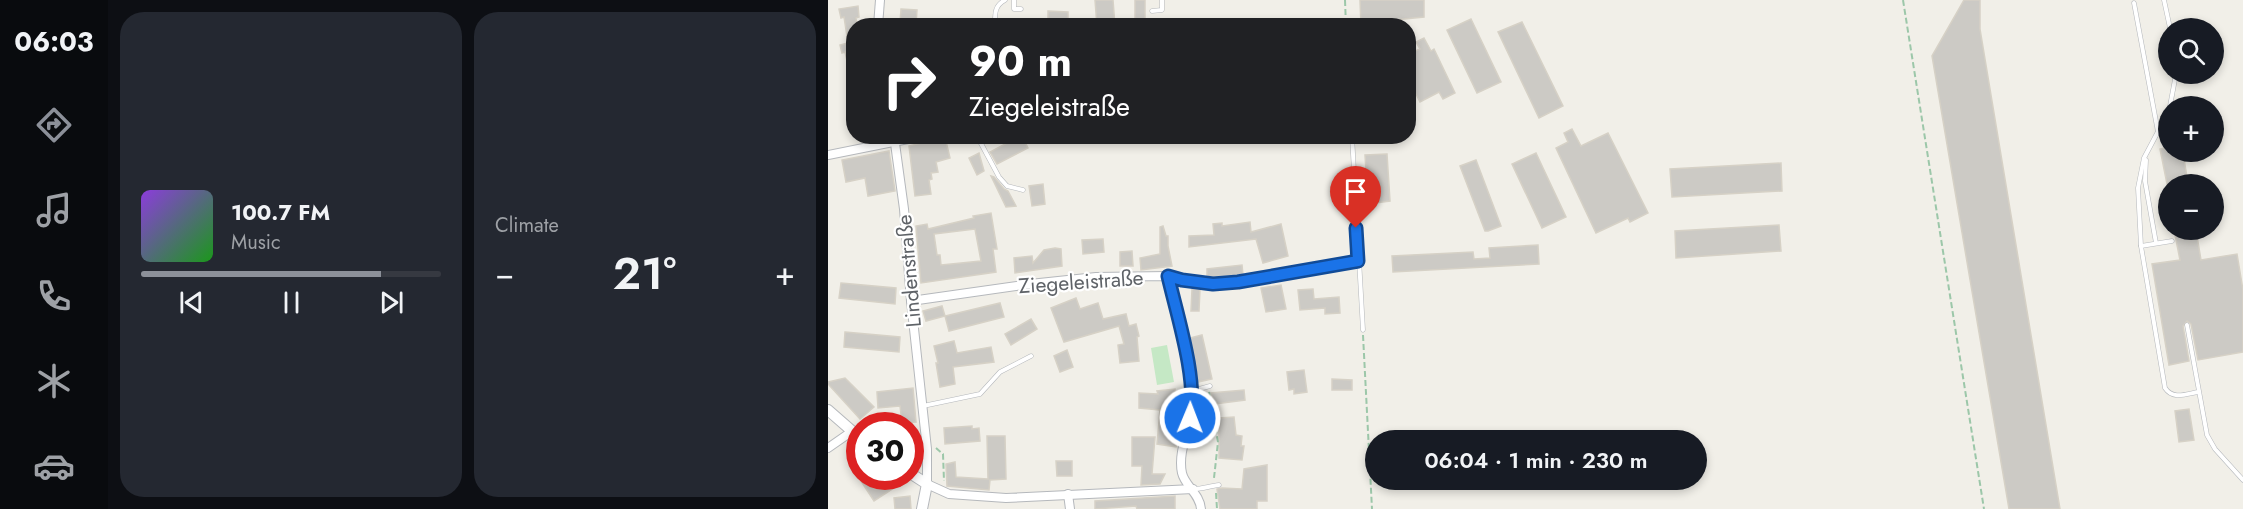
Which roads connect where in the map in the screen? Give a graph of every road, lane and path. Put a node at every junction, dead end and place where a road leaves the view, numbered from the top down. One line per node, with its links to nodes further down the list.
1 (880, 0): 11 (street)
2 (1005, 0): 12 (lane)
3 (1014, 0): 9 (lane)
4 (1162, 0): 10 (lane)
5 (1345, 0): 13 (path)
6 (1903, 0): 51 (path)
7 (2164, 0): 14 (lane)
8 (2134, 3): 15 (lane)
9 (1021, 9)
10 (1152, 11)
11 (879, 18)
12 (995, 18)
13 (1346, 18)
14 (2168, 18)
15 (2158, 132): 20 (lane)
16 (873, 144): 21 (street)
17 (895, 144): 28 (street, Lindenstraße)
18 (981, 144): 22 (lane)
19 (1352, 144): 26 (lane)
20 (2149, 148): 24 (lane); 25 (lane)
21 (828, 155)
22 (1023, 190)
23 (2172, 241): 24 (lane)
24 (2156, 243): 25 (lane)
25 (2141, 246): 34 (lane)
26 (1358, 261): 27 (street, Ziegeleistraße); 30 (lane)
27 (1168, 276): 28 (street, Ziegeleistraße); 33 (street)
28 (911, 301): 35 (street, Lindenstraße)
29 (2187, 325): 34 (lane)
30 (1363, 330): 50 (path)
31 (1031, 356): 35 (lane)
32 (1209, 386): 33 (lane); 43 (path)
33 (1191, 391): 44 (street)
34 (2198, 392): 40 (lane)
35 (922, 406): 42 (street, Lindenstraße)
36 (828, 410): 37 (street)
37 (846, 427)
38 (846, 439): 39 (street)
39 (828, 448)
40 (2243, 480)
41 (924, 482): 42 (street)
42 (927, 484): 45 (street); 46 (street)
43 (1217, 485): 44 (lane); 49 (path)
44 (1193, 489): 45 (street); 48 (street)
45 (1068, 494): 47 (street)
46 (922, 509)
47 (1070, 509)
48 (1201, 509)
49 (1217, 509)
50 (1372, 509)
51 (1984, 509)

